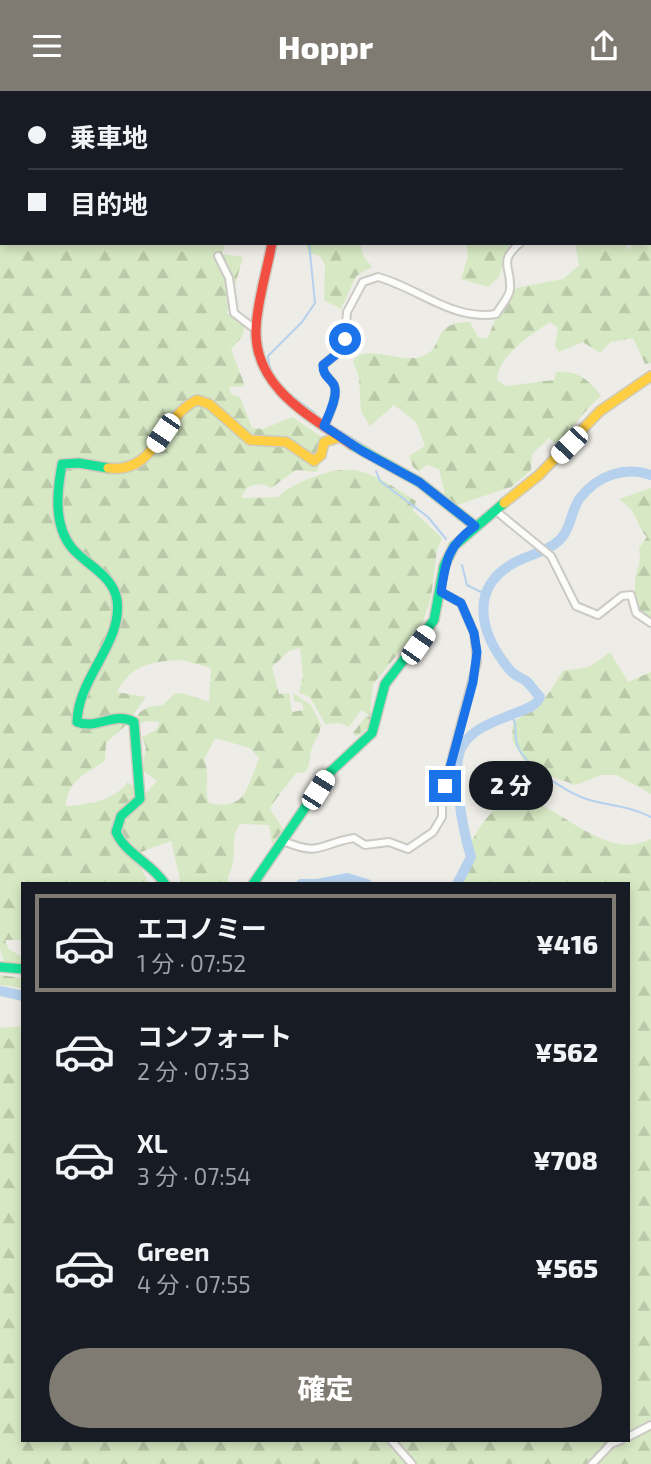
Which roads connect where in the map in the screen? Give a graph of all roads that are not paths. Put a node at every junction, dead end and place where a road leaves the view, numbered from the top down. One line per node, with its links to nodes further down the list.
1 (272, 245): 4 (street)
2 (518, 245): 6 (street)
3 (218, 256): 4 (street)
4 (256, 330): 6 (street)
5 (651, 376): 8 (street)
6 (324, 426): 7 (street)
7 (340, 437): 9 (street); 13 (street)
8 (496, 510): 9 (street); 11 (street)
9 (475, 526): 10 (street)
10 (441, 592): 12 (street); 12 (street)
11 (651, 623)
12 (283, 841): 14 (street)
13 (164, 882)
14 (254, 882)
15 (0, 967): 16 (street)
16 (21, 969)
17 (651, 1425): 18 (street)
18 (630, 1436)
19 (393, 1442): 21 (street)
20 (616, 1442): 22 (street)
21 (412, 1464)
22 (592, 1464)

